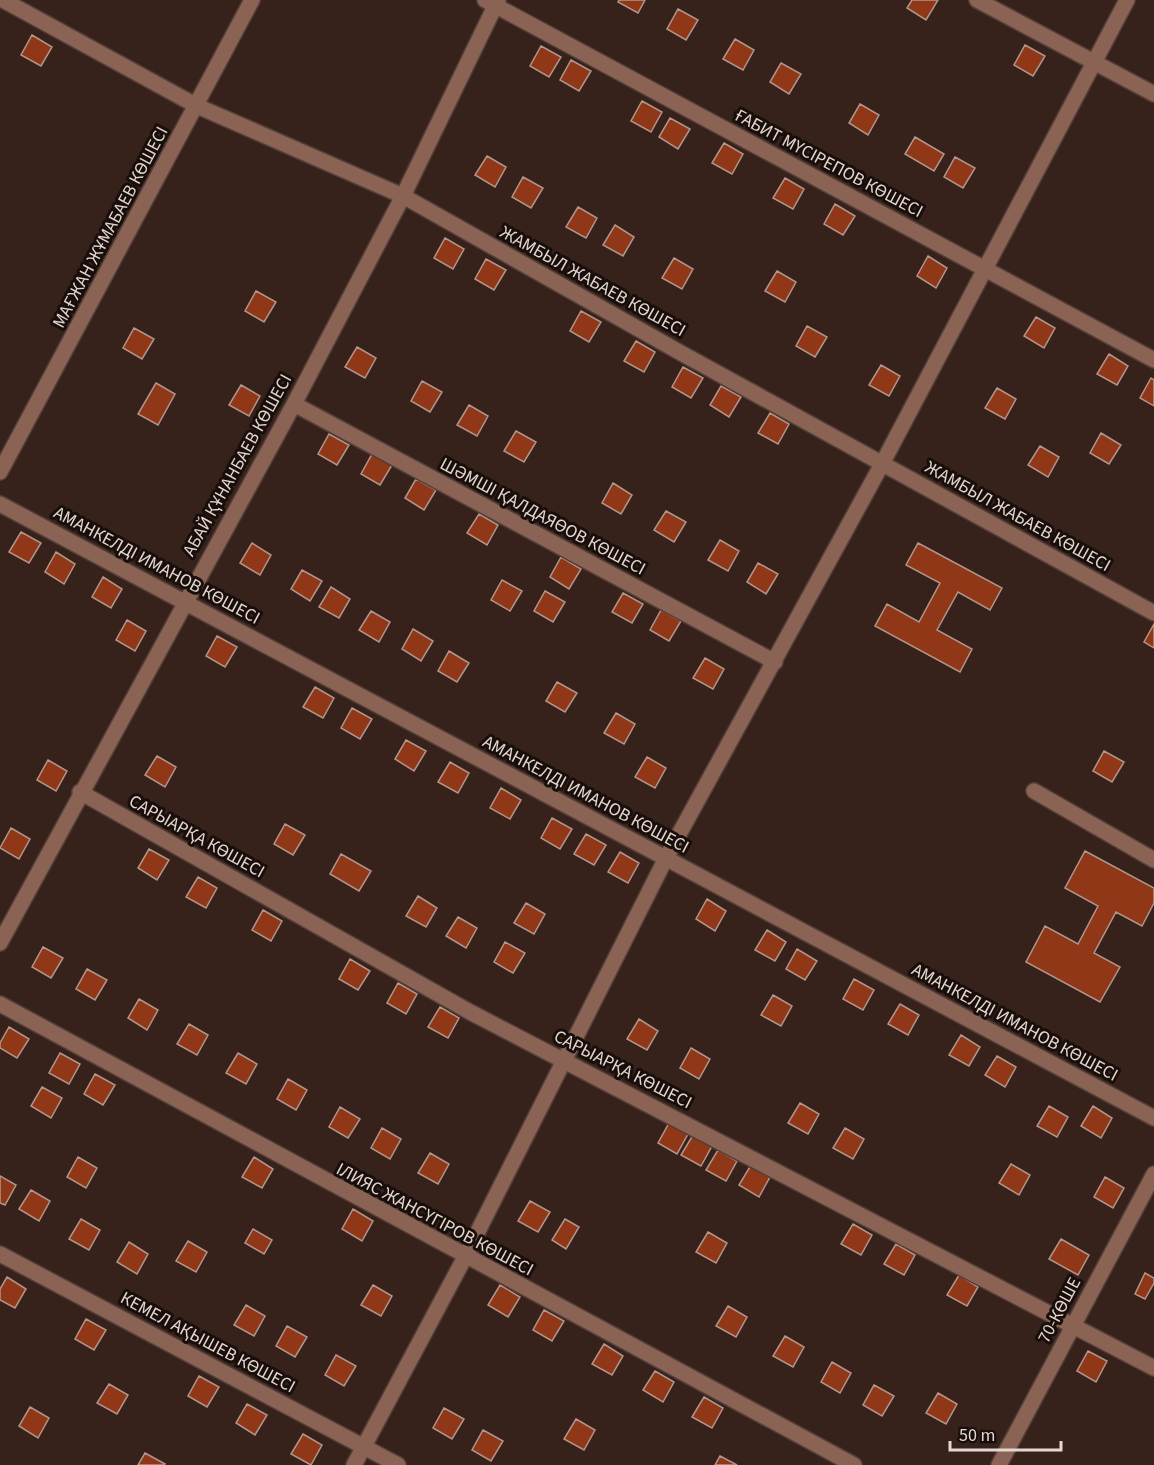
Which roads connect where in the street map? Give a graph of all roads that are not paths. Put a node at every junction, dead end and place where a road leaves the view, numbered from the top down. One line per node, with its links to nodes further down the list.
1 (3, 0): 8 (street, ЖАМБЫЛ ЖАБАЕВ КӨШЕСІ)
2 (252, 0): 8 (street, МАҒЖАН ЖҰМАБАЕВ КӨШЕСІ)
3 (977, 0): 6 (street)
4 (1127, 0): 6 (street)
5 (493, 2): 9 (street, АБАЙ ҚҰНАНБАЕВ КӨШЕСІ); 10 (street, ҒАБИТ МҮСІРЕПОВ КӨШЕСІ)
6 (1094, 62): 7 (street); 10 (street)
7 (1154, 94)
8 (197, 106): 9 (street, ЖАМБЫЛ ЖАБАЕВ КӨШЕСІ); 14 (street, МАҒЖАН ЖҰМАБАЕВ КӨШЕСІ)
9 (403, 196): 12 (street, АБАЙ ҚҰНАНБАЕВ КӨШЕСІ); 13 (street, ЖАМБЫЛ ЖАБАЕВ КӨШЕСІ)
10 (985, 269): 11 (street, ҒАБИТ МҮСІРЕПОВ КӨШЕСІ); 13 (street)
11 (1154, 360)
12 (294, 404): 16 (street, АБАЙ ҚҰНАНБАЕВ КӨШЕСІ); 18 (street, ШӘМШІ ҚАЛДАЯӨОВ КӨШЕСІ)
13 (882, 464): 17 (street, ЖАМБЫЛ ЖАБАЕВ КӨШЕСІ); 18 (street)
14 (0, 472)
15 (0, 504): 16 (street, АМАНКЕЛДІ ИМАНОВ КӨШЕСІ)
16 (185, 602): 20 (street, АБАЙ ҚҰНАНБАЕВ КӨШЕСІ); 21 (street, АМАНКЕЛДІ ИМАНОВ КӨШЕСІ)
17 (1154, 613)
18 (775, 662): 21 (street)
19 (1034, 791): 22 (street)
20 (80, 792): 23 (street, АБАЙ ҚҰНАНБАЕВ КӨШЕСІ); 25 (street, САРЫАРҚА КӨШЕСІ)
21 (666, 858): 25 (street); 26 (street, АМАНКЕЛДІ ИМАНОВ КӨШЕСІ)
22 (1154, 860)
23 (0, 943)
24 (0, 1005): 29 (street, ІЛИЯС ЖАНСҮГІРОВ КӨШЕСІ)
25 (563, 1060): 29 (street); 30 (street, САРЫАРҚА КӨШЕСІ)
26 (1154, 1118)
27 (1154, 1174): 30 (street, 70-КӨШЕ)
28 (0, 1254): 32 (street, КЕМЕЛ АҚЫШЕВ КӨШЕСІ)
29 (465, 1257): 32 (street); 35 (street, ІЛИЯС ЖАНСҮГІРОВ КӨШЕСІ)
30 (1074, 1324): 31 (street, САРЫАРҚА КӨШЕСІ); 36 (street, 70-КӨШЕ)
31 (1154, 1368)
32 (364, 1447): 33 (street); 34 (street, КЕМЕЛ АҚЫШЕВ КӨШЕСІ)
33 (354, 1465)
34 (398, 1465)
35 (854, 1465)
36 (999, 1465)

